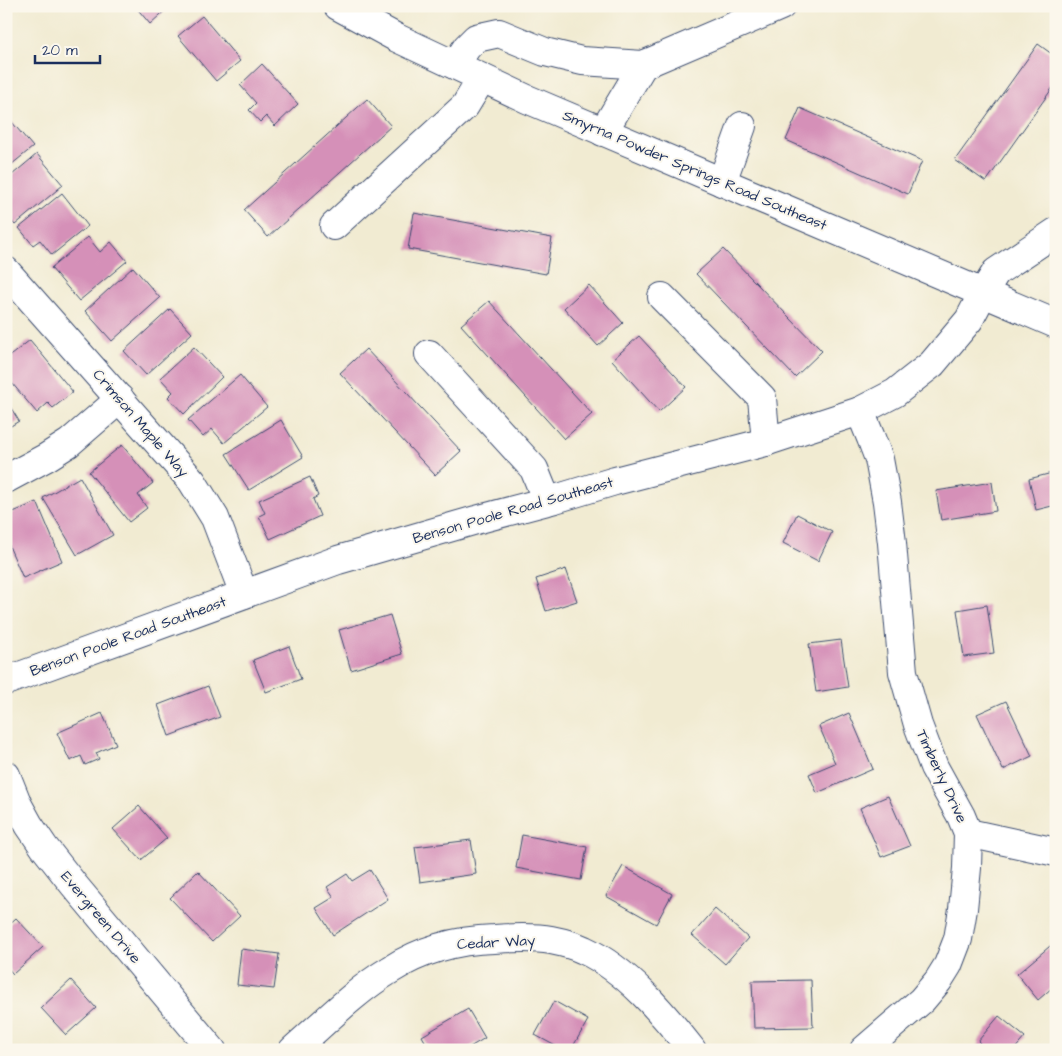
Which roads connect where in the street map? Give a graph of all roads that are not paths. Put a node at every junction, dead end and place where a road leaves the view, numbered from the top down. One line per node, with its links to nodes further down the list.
1 (338, 6): 3 (street, Smyrna Powder Springs Road Southeast)
2 (780, 6): 4 (street)
3 (455, 65): 4 (street); 5 (street, Smyrna Powder Springs Road Southeast)
4 (643, 65): 7 (street)
5 (482, 78): 7 (street, Smyrna Powder Springs Road Southeast); 9 (street)
6 (742, 126): 8 (street)
7 (603, 132): 8 (street, Smyrna Powder Springs Road Southeast)
8 (722, 182): 12 (street, Smyrna Powder Springs Road Southeast)
9 (334, 226)
10 (1056, 232): 12 (street, Benson Poole Road Southeast)
11 (6, 271): 16 (street, Crimson Maple Way)
12 (983, 293): 14 (street, Smyrna Powder Springs Road Southeast); 17 (street, Benson Poole Road Southeast)
13 (662, 297): 18 (street)
14 (1056, 324)
15 (428, 354): 20 (street)
16 (120, 399): 19 (street); 21 (street, Crimson Maple Way)
17 (860, 411): 18 (street, Benson Poole Road Southeast); 24 (street, Timberly Drive)
18 (766, 442): 20 (street, Benson Poole Road Southeast)
19 (6, 479)
20 (547, 502): 21 (street, Benson Poole Road Southeast)
21 (244, 594): 22 (street, Benson Poole Road Southeast)
22 (6, 680)
23 (6, 775): 26 (street, Evergreen Drive)
24 (968, 833): 25 (street); 29 (street, Timberly Drive)
25 (1056, 852)
26 (212, 1050)
27 (293, 1050): 28 (street, Cedar Way)
28 (692, 1050)
29 (864, 1050)

